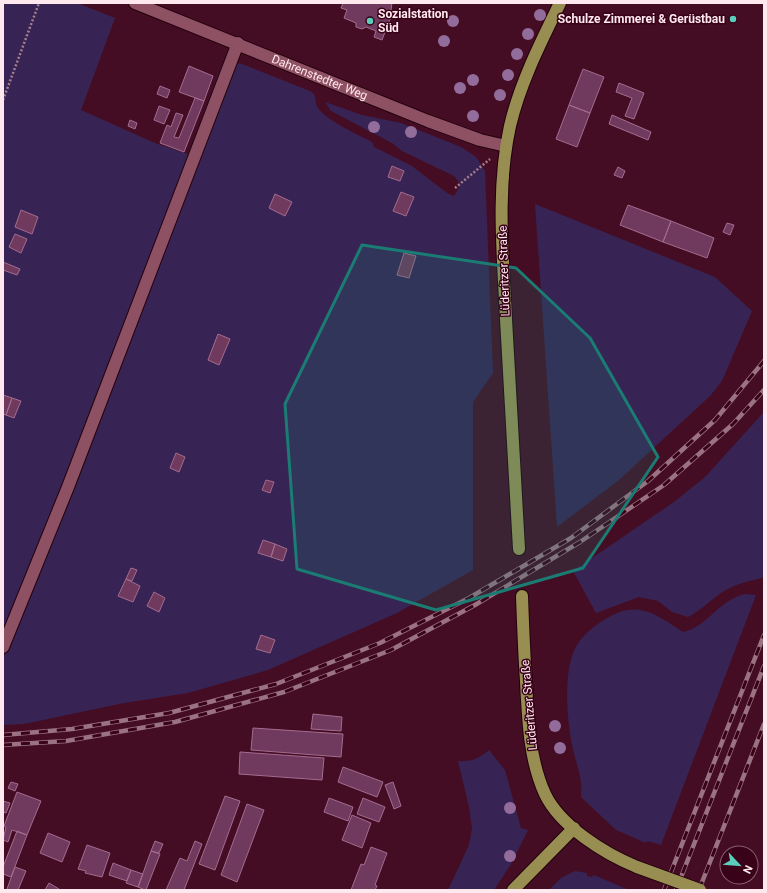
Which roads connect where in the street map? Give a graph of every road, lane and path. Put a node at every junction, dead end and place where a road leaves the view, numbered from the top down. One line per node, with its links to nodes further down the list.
1 (39, 3): 5 (path)
2 (135, 3): 4 (street, Dahrenstedter Weg)
3 (560, 3): 6 (main road, Lüderitzer Straße)
4 (238, 44): 6 (street, Dahrenstedter Weg); 11 (street)
5 (3, 100)
6 (506, 146): 9 (main road, Lüderitzer Straße)
7 (492, 158): 8 (path)
8 (455, 188)
9 (519, 549)
10 (522, 596): 12 (main road, Lüderitzer Straße)
11 (3, 647)
12 (574, 828): 13 (main road); 14 (main road, Lüderitzer Straße, bridge)
13 (513, 890)
14 (700, 890)

